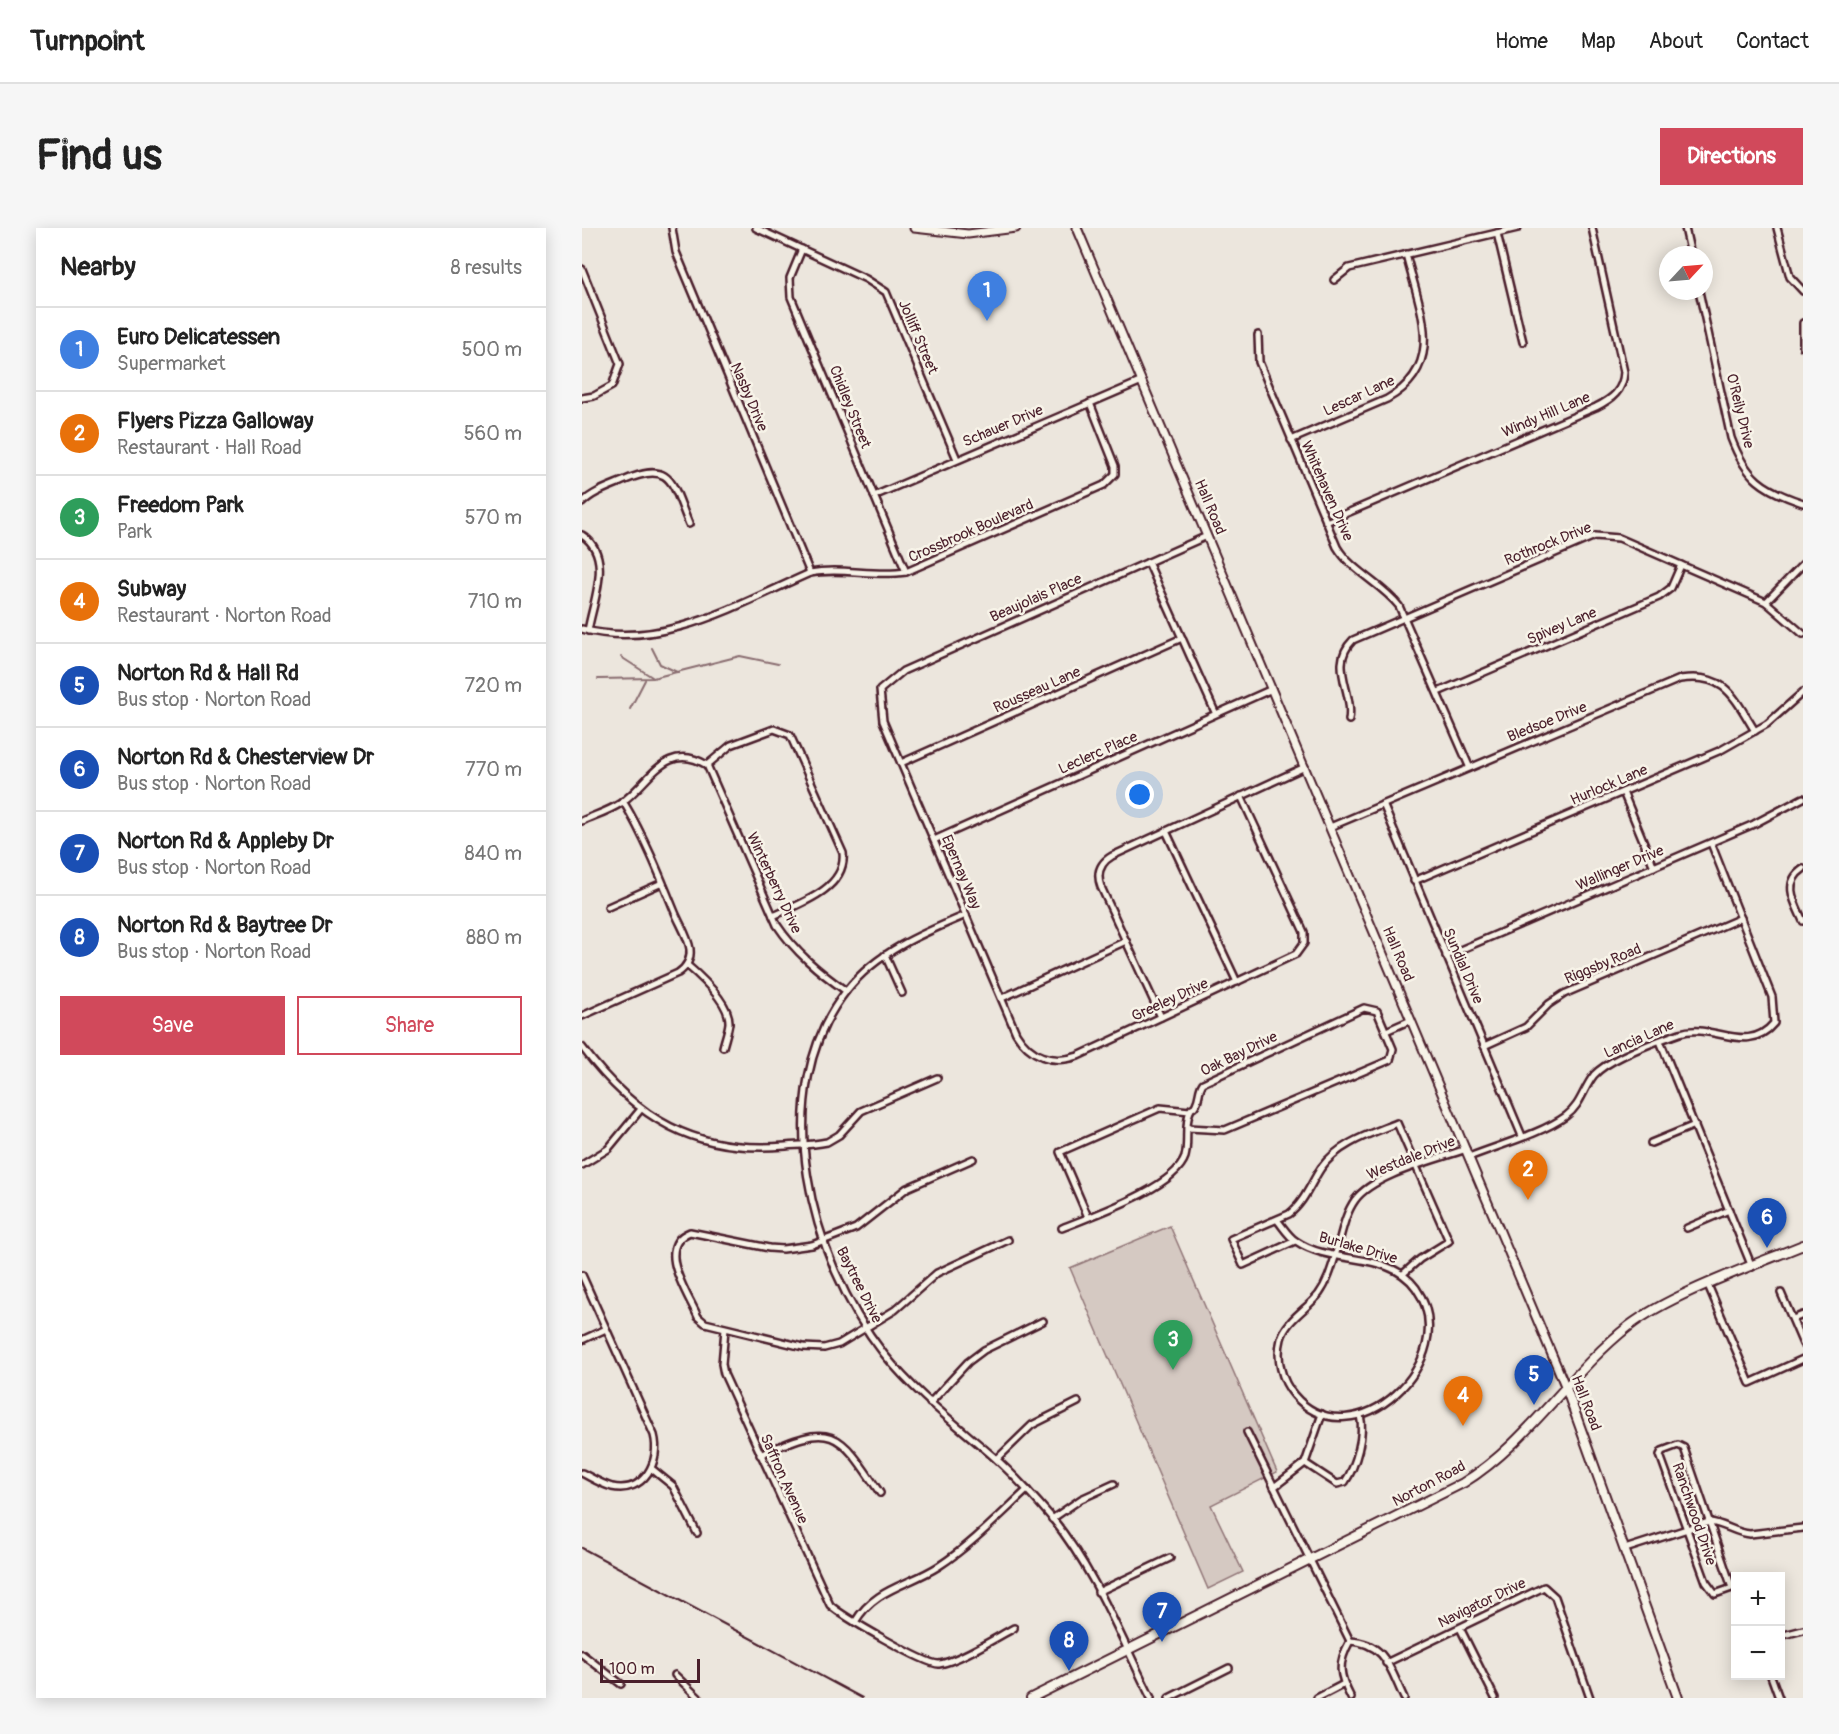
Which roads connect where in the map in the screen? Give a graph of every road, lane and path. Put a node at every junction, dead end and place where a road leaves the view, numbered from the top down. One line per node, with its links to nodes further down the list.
1 (672, 228): 38 (street, Nasby Drive)
2 (756, 228): 12 (street, Jolliff Street)
3 (914, 228): 4 (street)
4 (1016, 228)
5 (1077, 228): 22 (street, Hall Road)
6 (1518, 228): 10 (street)
7 (1592, 228): 30 (street, Windy Hill Lane)
8 (1685, 228): 11 (street)
9 (1777, 228): 16 (street)
10 (1497, 233): 13 (street); 20 (street)
11 (1689, 246)
12 (802, 249): 26 (street, Jolliff Street); 27 (street, Chidley Street)
13 (1406, 254): 15 (street); 25 (street, Lescar Lane)
14 (582, 269): 23 (street)
15 (1334, 280)
16 (1803, 291)
17 (1701, 300): 29 (street, O'Reily Drive)
18 (1803, 323): 21 (street)
19 (1258, 335): 25 (street, Whitehaven Drive)
20 (1523, 342)
21 (1803, 347)
22 (1142, 381): 24 (street, Schauer Drive); 33 (street, Hall Road)
23 (582, 398)
24 (1090, 403): 26 (street, Schauer Drive); 37 (street, Crossbrook Boulevard)
25 (1291, 440): 30 (street, Whitehaven Drive)
26 (957, 459): 27 (street, Schauer Drive)
27 (874, 496): 37 (street, Chidley Street)
28 (582, 503): 31 (street)
29 (1803, 503)
30 (1326, 522): 40 (street, Whitehaven Drive)
31 (689, 524)
32 (582, 535): 41 (street)
33 (1208, 536): 34 (street, Beaujolais Place); 44 (street, Hall Road)
34 (1148, 562): 43 (street); 45 (street, Beaujolais Place)
35 (1803, 564): 39 (street)
36 (1680, 565): 39 (street, Rothrock Drive); 40 (street, Rothrock Drive); 46 (street, Spivey Lane)
37 (906, 572): 38 (street, Crossbrook Boulevard)
38 (810, 573): 41 (street, Crossbrook Boulevard)
39 (1766, 602): 42 (street, Rothrock Drive)
40 (1405, 616): 46 (street, Whitehaven Drive); 49 (street, Rothrock Drive)
41 (585, 630)
42 (1803, 634)
43 (1182, 638): 48 (street); 51 (street, Rousseau Lane)
44 (1272, 689): 48 (street, Leclerc Place); 54 (street, Hall Road)
45 (880, 690): 51 (street, Epernay Way)
46 (1438, 692): 53 (street, Whitehaven Drive)
47 (1803, 692): 50 (street, Hurlock Lane)
48 (1215, 712): 63 (street, Leclerc Place)
49 (1349, 720)
50 (1755, 731): 53 (street, Bledsoe Drive); 55 (street, Hurlock Lane)
51 (901, 763): 63 (street, Epernay Way)
52 (707, 765): 58 (street); 71 (street, Winterberry Drive); 71 (street)
53 (1469, 766): 59 (street, Bledsoe Drive)
54 (1305, 767): 56 (street); 61 (street, Hall Road)
55 (1623, 792): 65 (street); 67 (street, Hurlock Lane)
56 (1241, 796): 62 (street); 78 (street, Greeley Drive)
57 (1803, 798): 64 (street, Wallinger Drive)
58 (623, 801): 60 (street); 68 (street)
59 (1383, 804): 61 (street, Bledsoe Drive); 67 (street, Sundial Drive)
60 (582, 821)
61 (1330, 827): 84 (street, Hall Road)
62 (1166, 831): 74 (street); 78 (street)
63 (934, 840): 70 (street, Epernay Way)
64 (1711, 843): 65 (street, Wallinger Drive); 72 (street)
65 (1654, 867): 76 (street, Wallinger Drive)
66 (1803, 869): 73 (street)
67 (1414, 881): 76 (street, Sundial Drive)
68 (662, 883): 69 (street); 77 (street)
69 (609, 907)
70 (966, 915): 75 (street, Baytree Drive); 81 (street, Epernay Way)
71 (773, 916): 79 (street, Winterberry Drive)
72 (1741, 918): 86 (street, Lancia Lane); 87 (street, Riggsby Road)
73 (1803, 921)
74 (1126, 941): 81 (street); 83 (street)
75 (885, 955): 79 (street, Baytree Drive); 80 (street)
76 (1446, 956): 87 (street, Sundial Drive)
77 (687, 965): 82 (street); 89 (street)
78 (1237, 982): 83 (street, Greeley Drive)
79 (846, 991): 98 (street, Baytree Drive)
80 (902, 993)
81 (1002, 998): 90 (street, Epernay Way)
82 (582, 1016)
83 (1161, 1017): 90 (street, Greeley Drive)
84 (1411, 1020): 85 (street); 99 (street, Hall Road)
85 (1386, 1031): 93 (street, Oak Bay Drive); 95 (street)
86 (1660, 1041): 94 (street); 96 (street, Lancia Lane)
87 (1484, 1046): 96 (street, Sundial Drive)
88 (582, 1047): 92 (street)
89 (723, 1047)
90 (1038, 1055)
91 (937, 1078): 98 (street)
92 (641, 1109): 98 (street); 102 (street)
93 (1190, 1111): 95 (street, Oak Bay Drive); 105 (street)
94 (1695, 1125): 97 (street); 104 (street)
95 (1188, 1128): 105 (street, Oak Bay Drive)
96 (1522, 1136): 100 (street, Lancia Lane)
97 (1651, 1143)
98 (805, 1144): 110 (street, Baytree Drive)
99 (1466, 1149): 100 (street, Hall Road); 103 (street, Westdale Drive)
100 (1469, 1157): 128 (street, Hall Road)
101 (973, 1159): 110 (street)
102 (582, 1165)
103 (1416, 1167): 106 (street); 113 (street, Westdale Drive); 115 (street)
104 (1730, 1210): 108 (street); 114 (street)
105 (1088, 1217): 107 (street, Oak Bay Drive)
106 (1278, 1221): 111 (street, Burlake Drive); 111 (street)
107 (1062, 1228)
108 (1687, 1228)
109 (1008, 1240): 122 (street)
110 (824, 1241): 122 (street, Baytree Drive); 124 (street)
111 (1295, 1241): 113 (street, Burlake Drive)
112 (1803, 1245): 114 (main road, Norton Road)
113 (1336, 1254): 115 (street, Burlake Drive); 131 (street, Westdale Drive)
114 (1752, 1267): 117 (main road, Norton Road)
115 (1403, 1274): 132 (street, Burlake Drive)
116 (582, 1275): 123 (street)
117 (1708, 1285): 127 (street); 128 (main road, Norton Road)
118 (1781, 1293): 120 (street)
119 (1803, 1315): 120 (street)
120 (1792, 1319): 126 (street)
121 (1044, 1322): 130 (street)
122 (867, 1328): 124 (street); 130 (street, Baytree Drive)
123 (606, 1329): 125 (street); 137 (street)
124 (725, 1329): 134 (street, Saffron Avenue)
125 (582, 1340)
126 (1803, 1344)
127 (1803, 1359)
128 (1566, 1388): 148 (main road, Hall Road); 150 (main road, Norton Road)
129 (1078, 1402): 135 (street)
130 (930, 1403): 135 (street, Baytree Drive)
131 (1322, 1414): 132 (street, Burlake Drive); 136 (street)
132 (1360, 1415): 136 (street)
133 (1247, 1432): 140 (street)
134 (760, 1455): 142 (street); 152 (street, Saffron Avenue)
135 (997, 1459): 141 (street, Baytree Drive)
136 (1305, 1463): 140 (street)
137 (652, 1469): 138 (street); 147 (street)
138 (582, 1473)
139 (1114, 1484): 143 (street)
140 (1274, 1487): 150 (street)
141 (1027, 1490): 143 (street, Baytree Drive); 152 (street)
142 (880, 1493)
143 (1052, 1519): 151 (street, Baytree Drive)
144 (1708, 1522): 145 (street); 145 (street, Ranchwood Drive); 145 (street, Ranchwood Drive); 146 (street)
145 (1689, 1528): 148 (street)
146 (1803, 1528)
147 (697, 1533)
148 (1625, 1549): 167 (main road, Hall Road)
149 (1170, 1558): 151 (street)
150 (1310, 1560): 157 (street); 158 (main road, Norton Road)
151 (1098, 1592): 158 (street, Baytree Drive)
152 (855, 1622): 153 (street, Saffron Avenue)
153 (1014, 1628)
154 (1460, 1628): 160 (street, Navigator Drive); 175 (street); 176 (street, Navigator Drive)
155 (1803, 1630): 156 (street)
156 (1785, 1635)
157 (1350, 1641): 160 (street); 165 (street)
158 (1128, 1650): 166 (main road, Norton Road); 170 (street, Baytree Drive)
159 (582, 1654): 164 (street)
160 (1386, 1663): 174 (street)
161 (1229, 1668): 171 (street)
162 (675, 1674): 168 (street)
163 (1772, 1680): 177 (street)
164 (621, 1684)
165 (1344, 1684): 172 (street); 173 (street)
166 (1044, 1695): 169 (main road, Norton Road)
167 (1675, 1697)
168 (699, 1698)
169 (1031, 1698)
170 (1151, 1698)
171 (1169, 1698)
172 (1317, 1698)
173 (1351, 1698)
174 (1404, 1698)
175 (1495, 1698)
176 (1590, 1698)
177 (1779, 1698)

